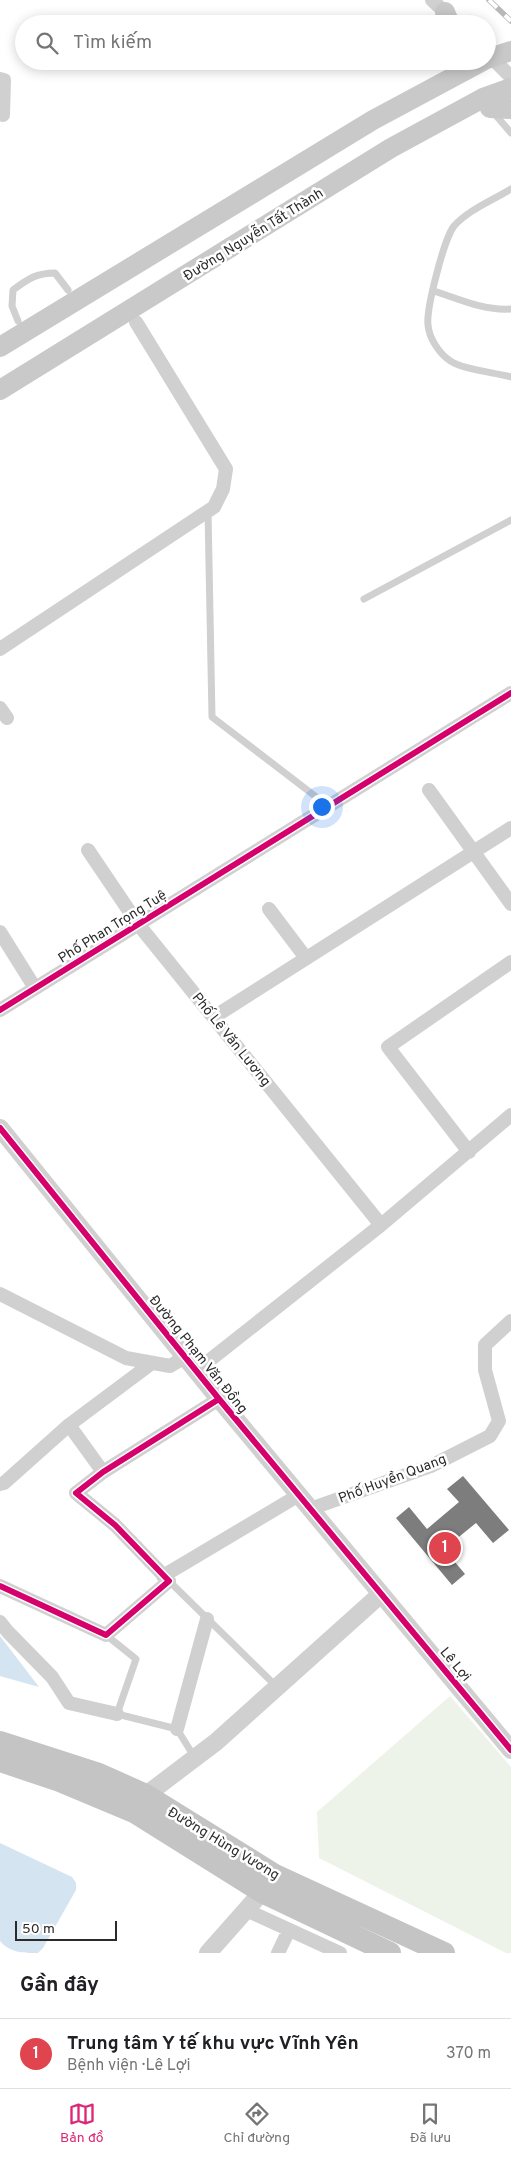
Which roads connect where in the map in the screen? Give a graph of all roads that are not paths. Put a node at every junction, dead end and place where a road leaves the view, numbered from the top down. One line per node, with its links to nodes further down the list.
1 (511, 51): 2 (main road)
2 (496, 57)
3 (496, 62): 6 (street)
4 (438, 70): 8 (main road)
5 (466, 70): 23 (main road)
6 (511, 77)
7 (0, 79): 13 (street)
8 (410, 87): 15 (main road); 17 (main road)
9 (511, 88): 25 (main road, Đường Nguyễn Tất Thành)
10 (511, 101): 11 (main road)
11 (490, 108): 12 (main road); 14 (lane); 15 (main road)
12 (511, 109)
13 (3, 115)
14 (511, 132)
15 (443, 133): 21 (main road)
16 (511, 189): 18 (lane)
17 (68, 290): 20 (main road); 20 (lane)
18 (434, 291): 19 (lane); 24 (lane)
19 (511, 309)
20 (18, 321): 22 (main road)
21 (136, 322): 25 (main road); 26 (street)
22 (0, 336)
23 (0, 347)
24 (511, 377)
25 (0, 392)
26 (208, 511): 29 (street); 32 (lane)
27 (511, 520): 28 (lane)
28 (364, 599)
29 (0, 648)
30 (511, 693): 32 (street, Phố Phan Trọng Tuệ)
31 (429, 790): 35 (street)
32 (328, 806): 38 (street, Phố Phan Trọng Tuệ)
33 (511, 828): 35 (street)
34 (88, 850): 38 (street, Phố Lê Văn Lương)
35 (473, 851): 36 (street); 40 (street)
36 (511, 904)
37 (269, 909): 40 (street)
38 (138, 924): 42 (street, Phố Phan Trọng Tuệ); 44 (street, Phố Lê Văn Lương)
39 (0, 932): 42 (street)
40 (306, 958): 44 (street)
41 (511, 962): 47 (street)
42 (35, 988): 43 (street, Phố Phan Trọng Tuệ)
43 (0, 1010)
44 (214, 1017): 48 (street, Phố Lê Văn Lương)
45 (511, 1115): 47 (street)
46 (0, 1128): 51 (street, Đường Phạm Văn Đồng)
47 (469, 1152): 48 (street)
48 (381, 1225): 53 (street)
49 (0, 1294): 52 (street)
50 (511, 1321): 59 (street, Phố Huyền Quang)
51 (185, 1357): 52 (street); 53 (street, Đường Phạm Văn Đồng)
52 (152, 1363): 55 (street)
53 (196, 1371): 54 (street, Đường Phạm Văn Đồng)
54 (219, 1399): 56 (street); 58 (street, Đường Phạm Văn Đồng)
55 (69, 1425): 56 (street); 57 (street)
56 (103, 1472): 60 (street)
57 (0, 1484)
58 (299, 1495): 59 (street, Đường Phạm Văn Đồng); 60 (street)
59 (310, 1509): 62 (street, Đường Phạm Văn Đồng)
60 (166, 1578): 63 (lane); 65 (street)
61 (0, 1586): 65 (street)
62 (381, 1594): 66 (street); 70 (street, Lê Lợi)
63 (207, 1618): 66 (lane); 68 (street)
64 (0, 1622): 67 (street)
65 (106, 1635): 67 (lane)
66 (277, 1687): 71 (street)
67 (118, 1714): 68 (lane)
68 (178, 1729): 71 (lane)
69 (0, 1742): 73 (main road, Đường Hùng Vương)
70 (511, 1750)
71 (195, 1758): 73 (street)
72 (0, 1761): 73 (main road, Đường Hùng Vương)
73 (140, 1804): 74 (main road, Đường Hùng Vương); 81 (main road, Đường Hùng Vương)
74 (262, 1892): 75 (street); 80 (main road, Đường Hùng Vương)
75 (246, 1910): 76 (street); 77 (street)
76 (289, 1930): 78 (street); 79 (street)
77 (208, 1953)
78 (278, 1953)
79 (340, 1953)
80 (390, 1953)
81 (444, 1953)

